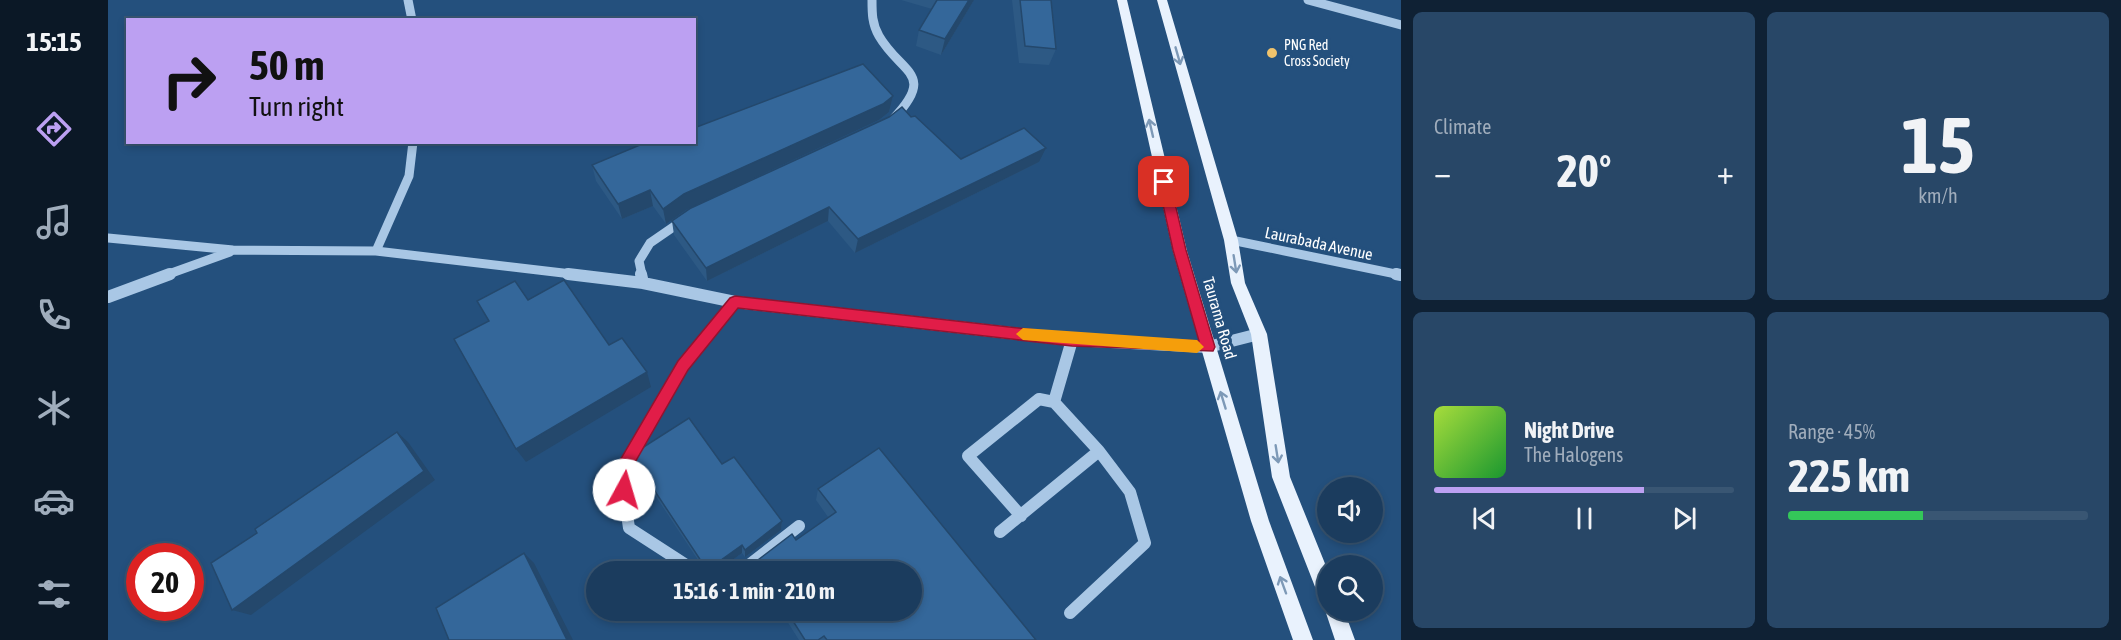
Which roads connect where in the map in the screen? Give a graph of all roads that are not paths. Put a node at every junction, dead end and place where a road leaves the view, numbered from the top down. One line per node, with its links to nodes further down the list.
1 (408, 0): 6 (street)
2 (872, 0): 8 (street)
3 (1122, 0): 21 (main road, Taurama Road, one-way to 3)
4 (1162, 0): 12 (main road, Taurama Road, one-way to 12)
5 (1308, 0): 7 (street)
6 (412, 18)
7 (1401, 25)
8 (883, 126)
9 (413, 144): 14 (street)
10 (690, 216): 16 (street)
11 (108, 238): 13 (street)
12 (1231, 240): 15 (street, Laurabada Avenue); 19 (main road, Taurama Road, one-way to 19)
13 (233, 250): 14 (street); 17 (street)
14 (376, 250): 16 (street)
15 (1401, 275)
16 (643, 283): 18 (street)
17 (108, 297)
18 (735, 302): 20 (street); 27 (street)
19 (1259, 334): 21 (street); 29 (main road, Taurama Road, one-way to 29)
20 (1072, 340): 21 (street); 22 (street)
21 (1208, 347): 32 (main road, Taurama Road, one-way to 21)
22 (1054, 402): 23 (street); 24 (street)
23 (1099, 451): 24 (street); 30 (street)
24 (1022, 516): 26 (street)
25 (800, 526): 28 (street)
26 (1000, 532)
27 (680, 561)
28 (754, 561)
29 (1317, 567)
30 (1070, 613)
31 (1338, 621): 33 (main road)
32 (1303, 640)
33 (1346, 640)

